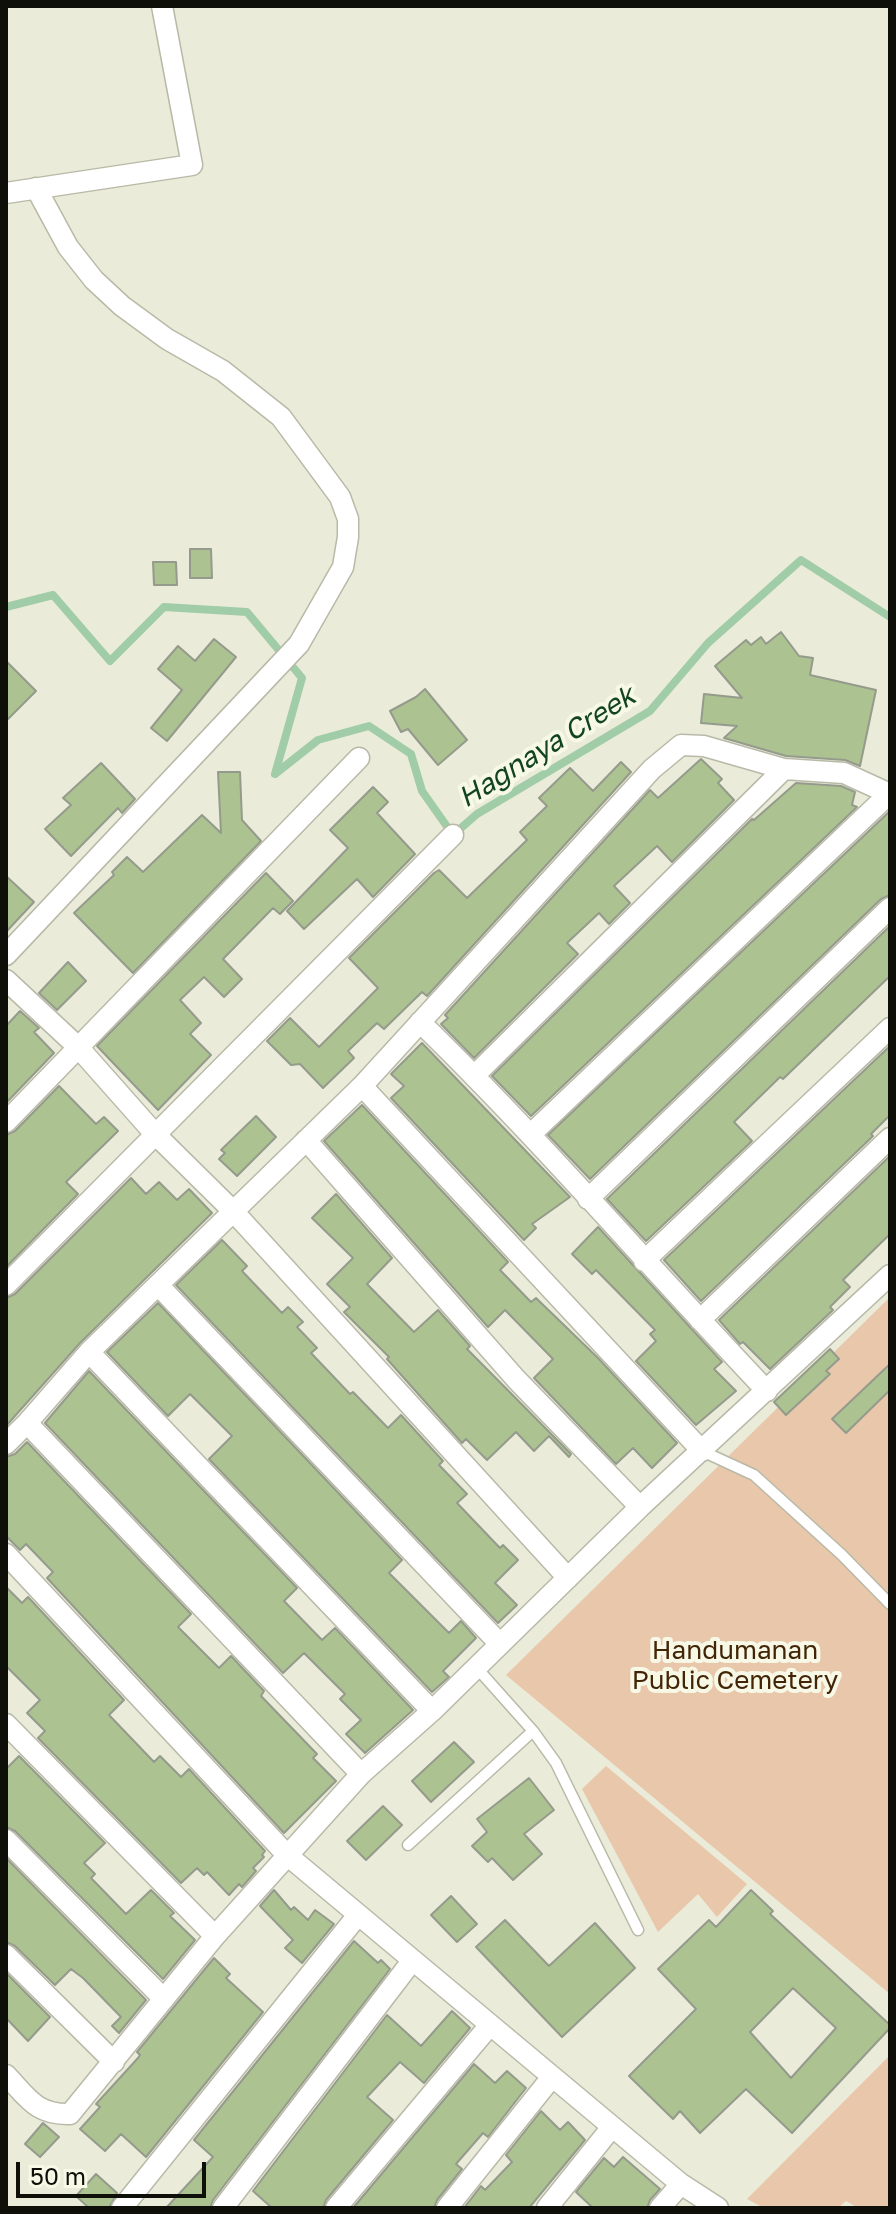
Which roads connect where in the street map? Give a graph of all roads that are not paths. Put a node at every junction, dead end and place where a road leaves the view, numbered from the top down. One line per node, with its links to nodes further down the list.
1 (162, 6): 2 (street)
2 (36, 188): 3 (street); 9 (street)
3 (6, 193)
4 (359, 758): 13 (street)
5 (784, 769): 6 (street); 11 (street); 14 (street)
6 (890, 794): 18 (street)
7 (453, 835): 17 (street)
8 (890, 908): 21 (street)
9 (6, 955)
10 (6, 980): 13 (street)
11 (420, 1022): 14 (street); 15 (street)
12 (890, 1028): 23 (street)
13 (78, 1047): 16 (street); 17 (street)
14 (475, 1075): 18 (street)
15 (362, 1086): 20 (street); 32 (street)
16 (6, 1122)
17 (155, 1134): 22 (street); 25 (street)
18 (531, 1134): 21 (street)
19 (890, 1138): 27 (street)
20 (306, 1140): 22 (street); 33 (street)
21 (588, 1199): 23 (street)
22 (233, 1211): 26 (street); 35 (street)
23 (644, 1261): 27 (street)
24 (890, 1275): 29 (street)
25 (6, 1285)
26 (159, 1286): 28 (street); 37 (street)
27 (700, 1320): 29 (street)
28 (89, 1352): 30 (street); 39 (street)
29 (767, 1391): 32 (street)
30 (27, 1423): 31 (street); 42 (street)
31 (6, 1444)
32 (702, 1451): 33 (street); 36 (lane)
33 (640, 1507): 35 (street)
34 (6, 1554): 45 (street)
35 (568, 1578): 37 (street)
36 (890, 1604)
37 (500, 1644): 38 (street)
38 (476, 1667): 39 (street); 41 (lane)
39 (432, 1711): 42 (street)
40 (6, 1724): 48 (street)
41 (533, 1731): 44 (lane); 47 (lane)
42 (361, 1774): 45 (street)
43 (6, 1840): 51 (street)
44 (408, 1845)
45 (287, 1855): 46 (street); 48 (street)
46 (358, 1915): 50 (street); 58 (street)
47 (638, 1930)
48 (215, 1936): 51 (street)
49 (6, 1955): 53 (street)
50 (412, 1961): 52 (street); 59 (street)
51 (164, 1999): 53 (street)
52 (490, 2025): 55 (street); 60 (street)
53 (114, 2062): 54 (street)
54 (6, 2075)
55 (552, 2077): 56 (street); 61 (street)
56 (612, 2127): 57 (street); 62 (street)
57 (681, 2184): 63 (street); 64 (street)
58 (122, 2208)
59 (223, 2208)
60 (336, 2208)
61 (447, 2208)
62 (547, 2208)
63 (660, 2208)
64 (718, 2208)

